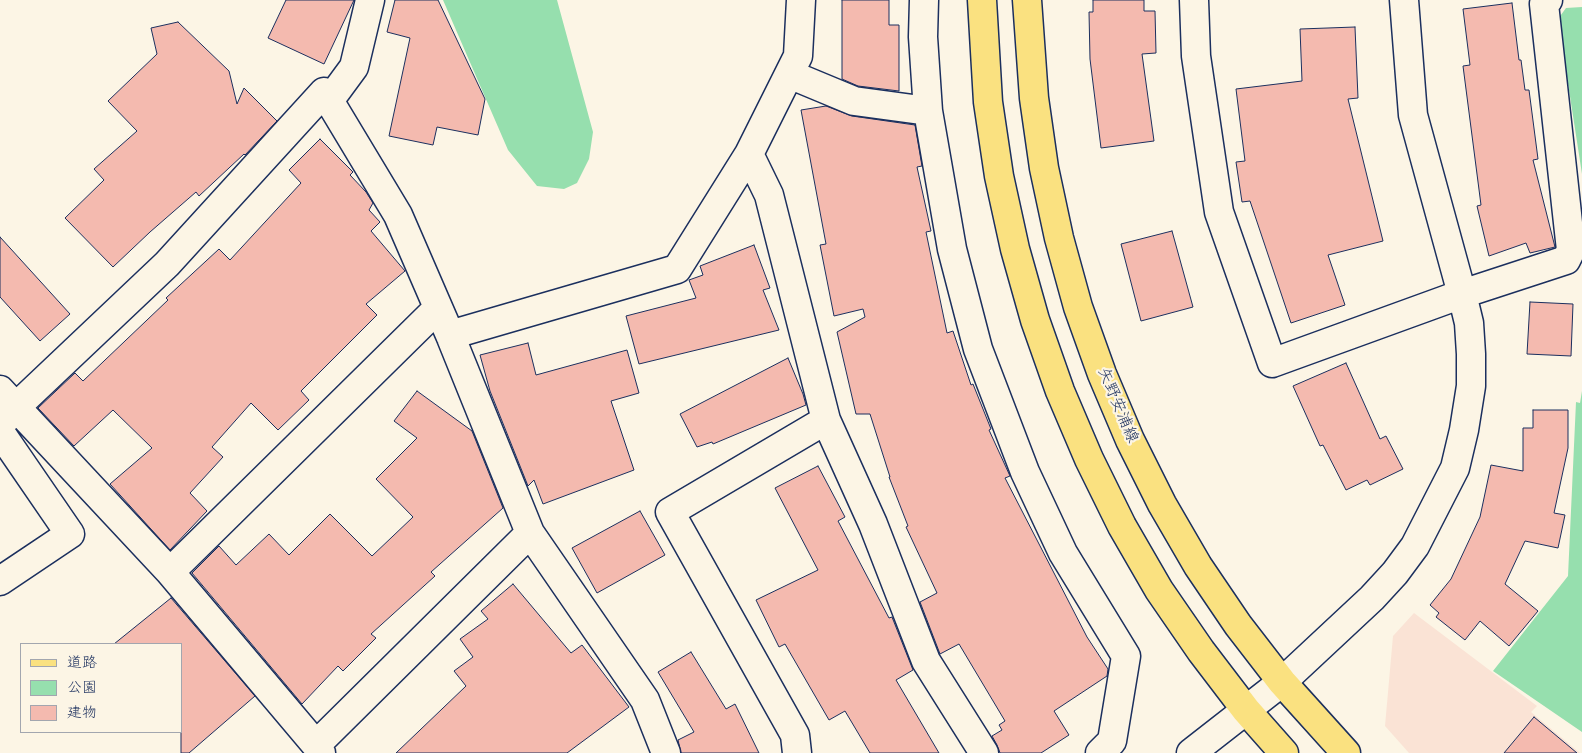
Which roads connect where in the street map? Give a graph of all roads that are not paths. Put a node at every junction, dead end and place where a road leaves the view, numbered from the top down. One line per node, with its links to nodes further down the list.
1 (370, 0): 10 (street)
2 (801, 0): 9 (street)
3 (924, 0): 11 (street)
4 (982, 0): 23 (main road)
5 (1027, 0): 22 (main road, 矢野安浦線)
6 (1194, 0): 13 (street)
7 (1404, 0): 13 (street)
8 (1548, 0): 13 (street)
9 (789, 74): 11 (street); 12 (street)
10 (330, 101): 14 (street); 16 (street)
11 (928, 111): 28 (street)
12 (749, 154): 15 (street); 17 (street)
13 (1462, 294): 22 (street)
14 (438, 308): 15 (street); 20 (street)
15 (450, 335): 19 (street)
16 (5, 407): 20 (street)
17 (826, 420): 26 (street); 27 (street)
18 (0, 432): 21 (street)
19 (530, 533): 24 (street); 25 (street)
20 (170, 572): 24 (street)
21 (0, 581)
22 (1282, 682): 23 (street); 31 (main road, 矢野安浦線)
23 (1246, 710): 29 (street); 30 (main road)
24 (319, 749)
25 (666, 753)
26 (797, 753)
27 (984, 753)
28 (1100, 753)
29 (1191, 753)
30 (1284, 753)
31 (1346, 753)

